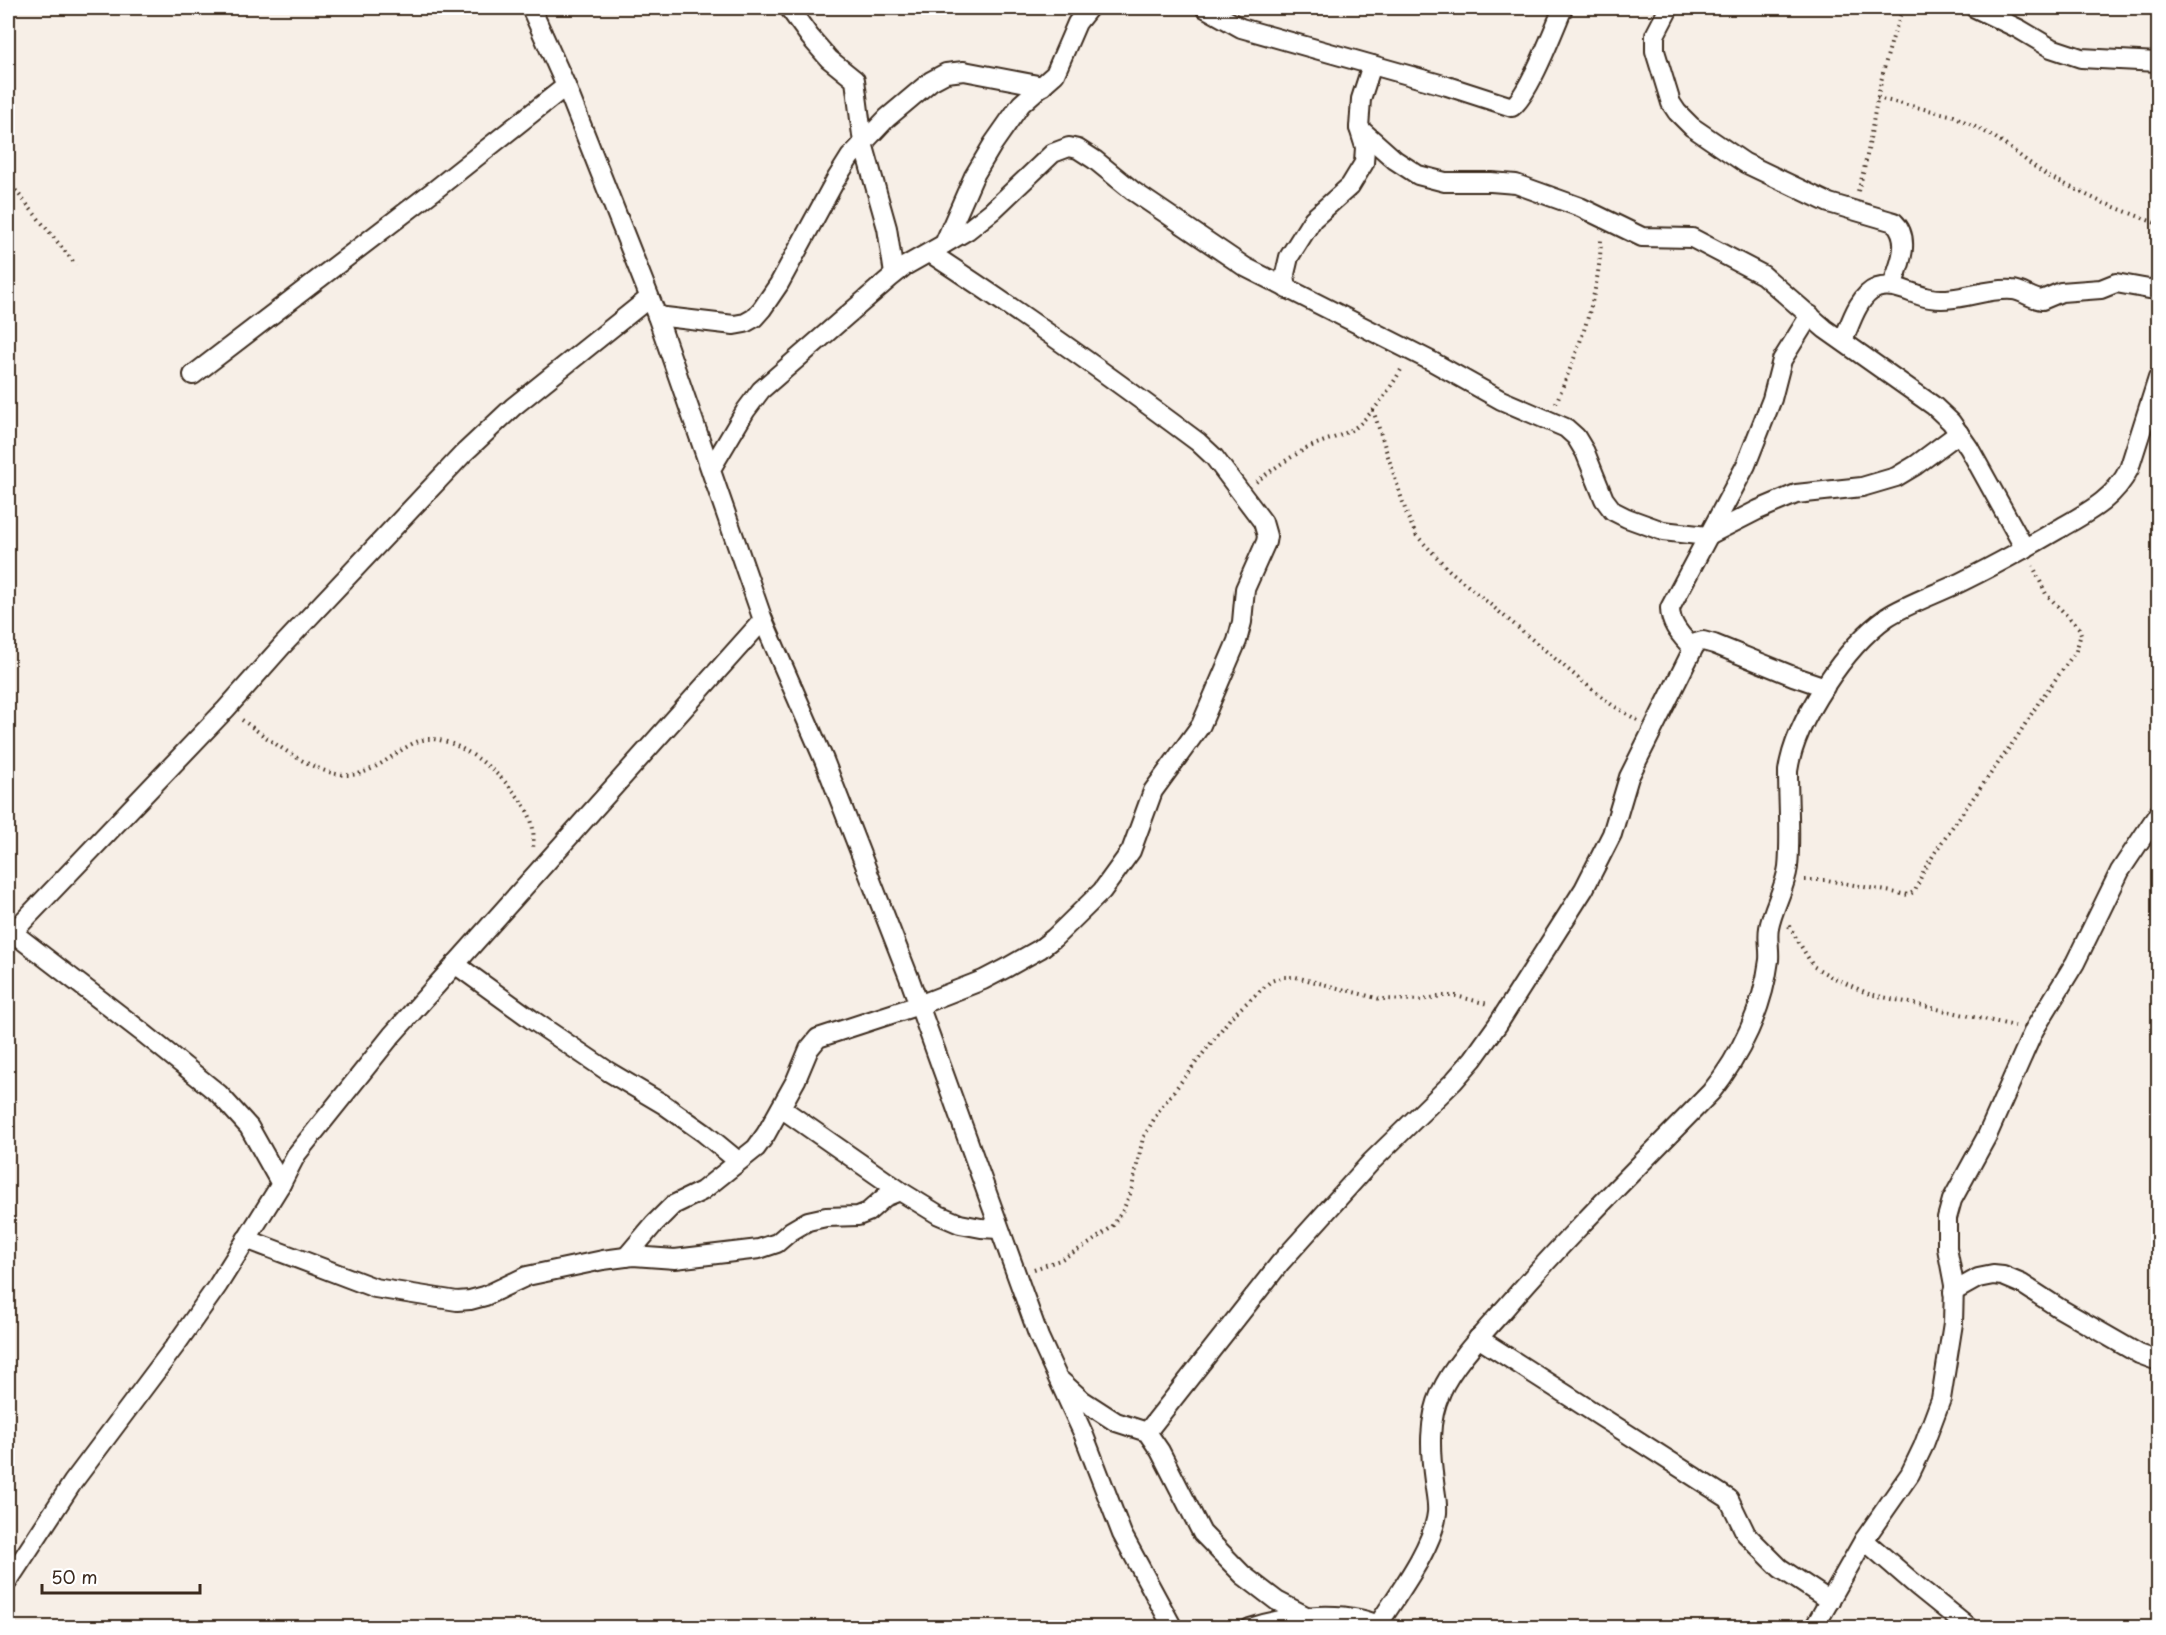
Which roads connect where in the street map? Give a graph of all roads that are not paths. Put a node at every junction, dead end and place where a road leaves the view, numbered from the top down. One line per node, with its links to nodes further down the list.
1 (531, 8): 10 (street)
2 (789, 8): 13 (street)
3 (1089, 8): 11 (street)
4 (1205, 8): 9 (street)
5 (1563, 8): 9 (street)
6 (1669, 8): 16 (street)
7 (1975, 8): 8 (street)
8 (2158, 62)
9 (1372, 65): 12 (street)
10 (566, 86): 19 (street); 23 (street)
11 (1043, 86): 13 (street); 14 (street)
12 (1359, 128): 18 (street); 20 (street)
13 (863, 143): 15 (street); 21 (street)
14 (937, 249): 15 (street); 18 (street); 36 (street)
15 (894, 274): 27 (street)
16 (1892, 286): 17 (street); 22 (street)
17 (2158, 288)
18 (1287, 290): 28 (street)
19 (648, 298): 21 (street); 34 (street)
20 (1810, 315): 22 (street); 28 (street)
21 (657, 316): 27 (street)
22 (1843, 341): 26 (street)
23 (193, 375)
24 (2158, 378): 25 (street)
25 (2152, 416): 29 (street)
26 (1959, 433): 28 (street); 29 (street)
27 (711, 469): 30 (street)
28 (1707, 536): 31 (street)
29 (2025, 549): 32 (street)
30 (763, 620): 35 (street); 36 (street)
31 (1692, 648): 32 (street); 48 (street)
32 (1825, 687): 45 (street)
33 (2158, 814): 44 (street)
34 (10, 932): 39 (street)
35 (455, 964): 38 (street); 39 (street)
36 (919, 1005): 37 (street); 41 (street)
37 (781, 1108): 38 (street); 40 (street)
38 (738, 1161): 43 (street)
39 (281, 1184): 42 (street)
40 (900, 1191): 41 (street); 43 (street)
41 (999, 1229): 47 (street)
42 (246, 1239): 43 (street); 50 (street)
43 (626, 1257)
44 (1953, 1292): 46 (street); 49 (street)
45 (1478, 1338): 51 (street); 53 (street)
46 (2158, 1361)
47 (1057, 1377): 48 (street); 54 (street)
48 (1147, 1432): 52 (street)
49 (1864, 1540): 51 (street); 57 (street)
50 (8, 1581)
51 (1830, 1601): 56 (street)
52 (1308, 1617): 53 (street); 55 (street)
53 (1381, 1626)
54 (1173, 1628)
55 (1250, 1628)
56 (1814, 1628)
57 (1969, 1628)

